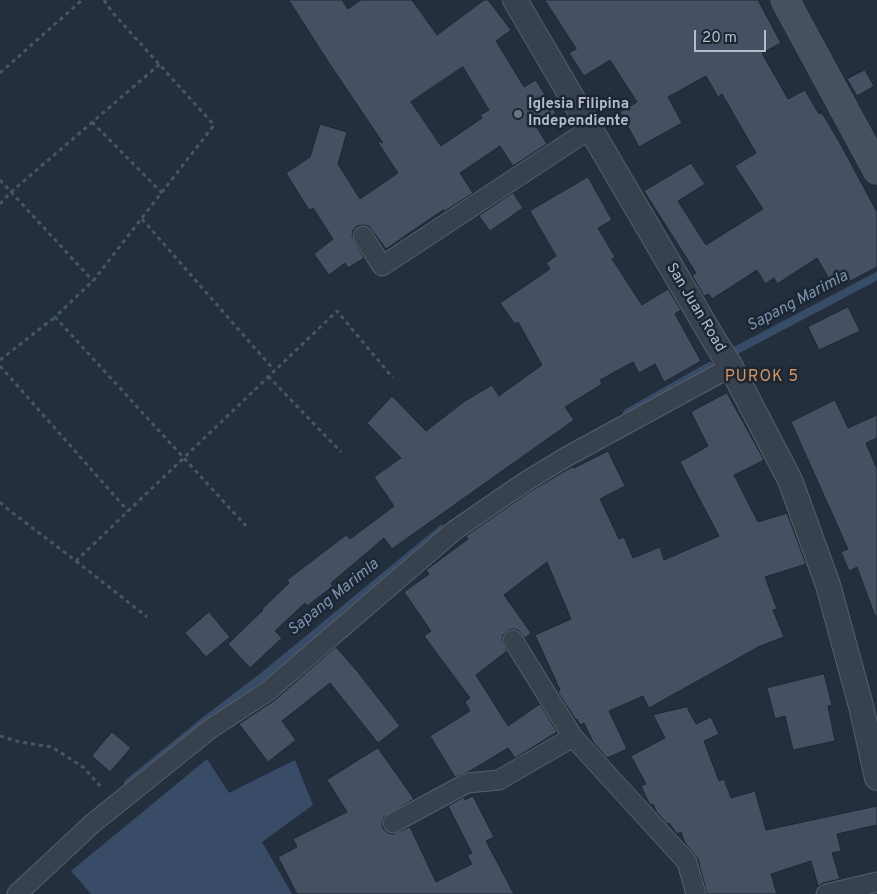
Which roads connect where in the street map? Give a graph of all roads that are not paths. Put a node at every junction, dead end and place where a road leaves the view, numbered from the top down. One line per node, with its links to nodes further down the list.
1 (515, 0): 3 (street, San Juan Road)
2 (785, 0): 4 (main road)
3 (590, 129): 5 (street); 6 (street, San Juan Road)
4 (877, 170)
5 (364, 236)
6 (730, 367): 9 (street, San Juan Road); 12 (street)
7 (513, 640): 8 (street)
8 (573, 737): 10 (street); 13 (street)
9 (877, 778)
10 (393, 823)
11 (877, 882): 14 (street)
12 (17, 894)
13 (696, 894)
14 (826, 894)

